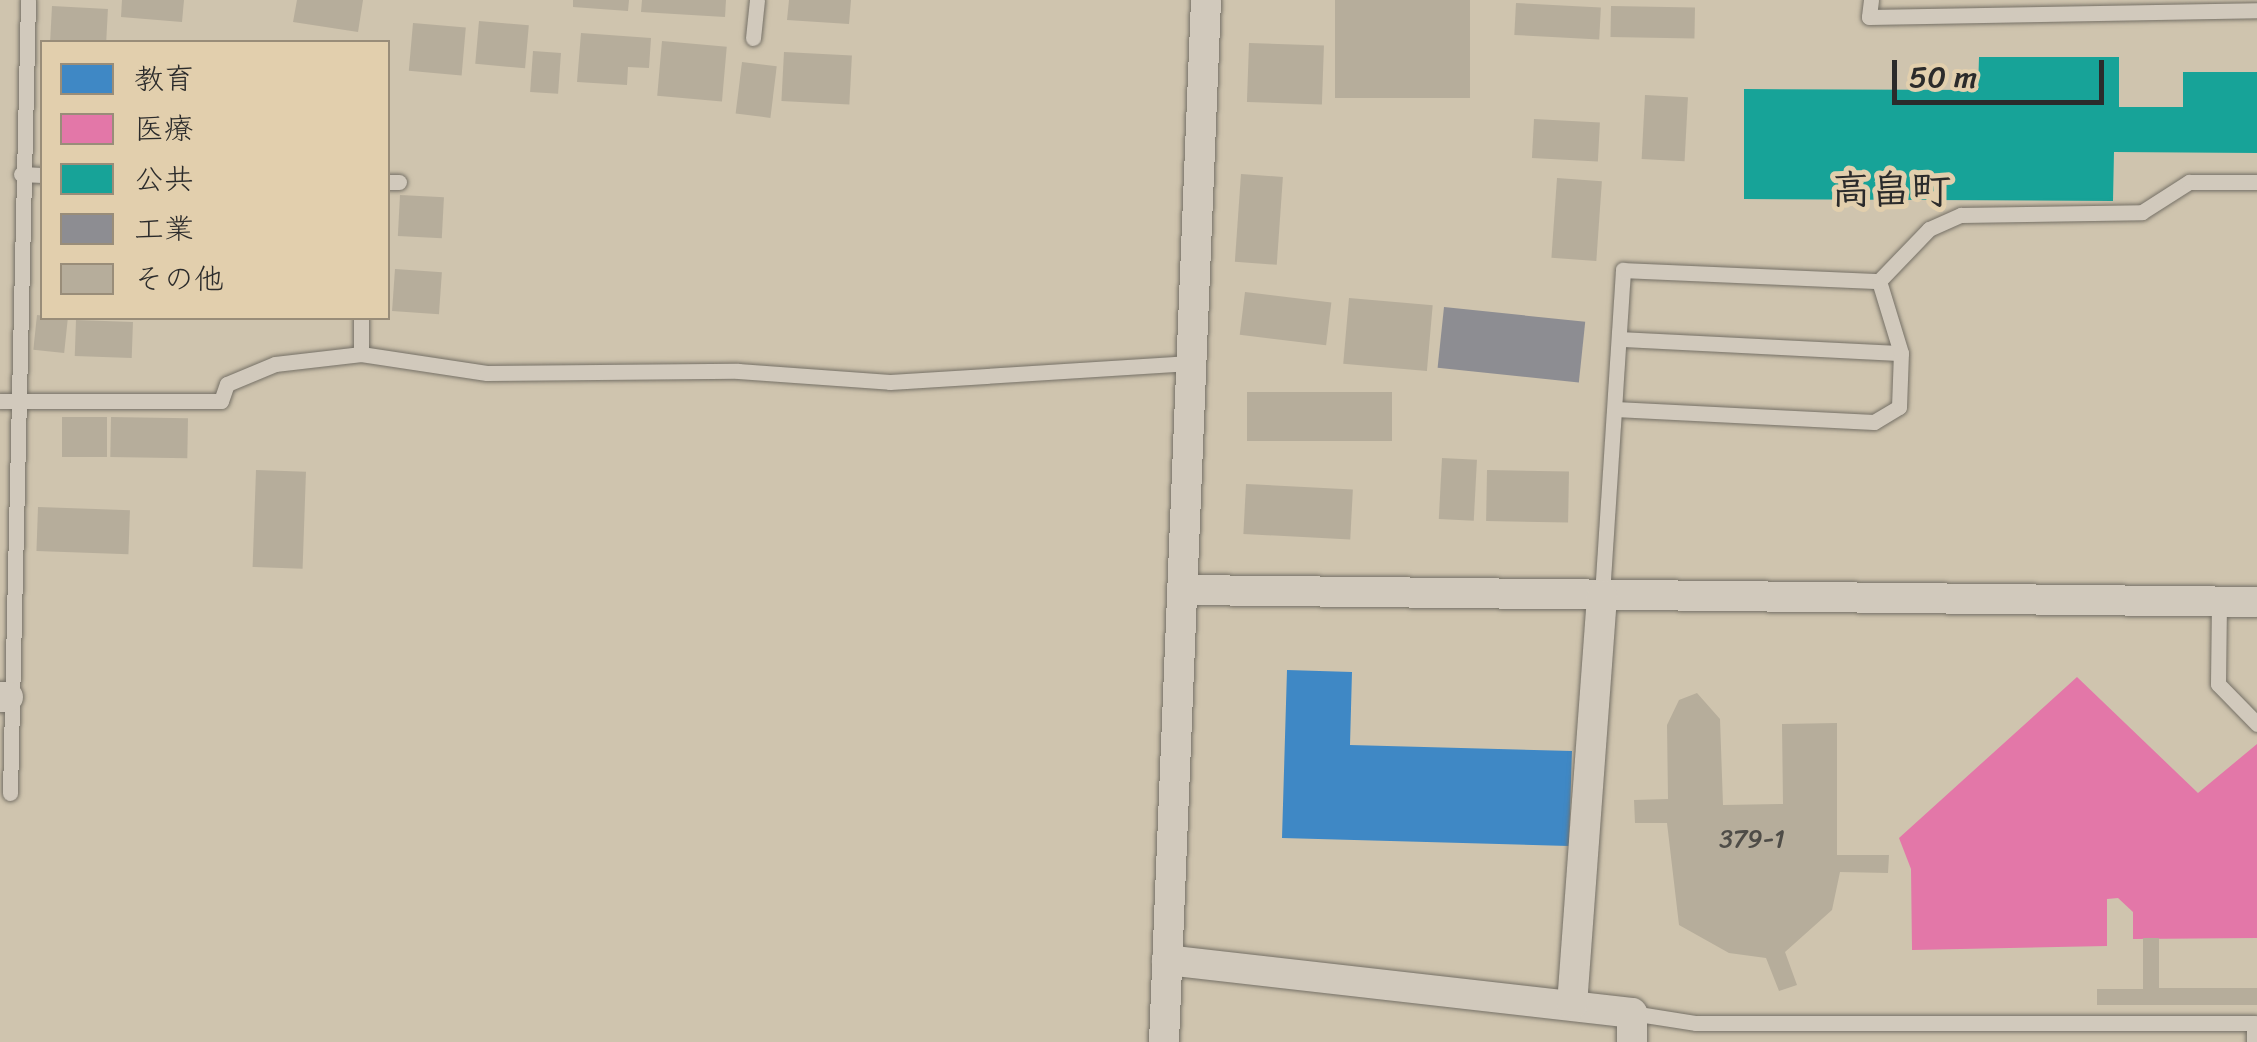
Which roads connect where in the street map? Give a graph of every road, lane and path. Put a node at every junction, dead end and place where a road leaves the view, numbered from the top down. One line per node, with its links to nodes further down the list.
1 (28, 0): 8 (lane)
2 (757, 0): 7 (lane)
3 (1206, 0): 16 (street)
4 (1871, 0): 5 (lane)
5 (2113, 7): 6 (lane)
6 (2257, 10)
7 (753, 38)
8 (21, 174): 9 (lane); 17 (lane)
9 (40, 175)
10 (2257, 182): 11 (lane)
11 (1879, 280): 13 (lane); 14 (lane)
12 (360, 320): 15 (lane)
13 (1621, 339): 14 (lane); 18 (lane)
14 (1900, 353): 18 (lane)
15 (361, 354): 16 (lane); 17 (lane)
16 (1194, 363): 19 (street)
17 (9, 401): 23 (lane)
18 (1615, 409): 20 (lane)
19 (1185, 590): 20 (street); 26 (street)
20 (1602, 596): 21 (street); 27 (street)
21 (2219, 602): 22 (street); 24 (lane)
22 (2257, 602)
23 (4, 697): 25 (lane)
24 (2257, 724)
25 (10, 793)
26 (1167, 960): 27 (street); 37 (street)
27 (1572, 1004): 36 (street)
28 (1696, 1023): 29 (lane); 36 (lane); 38 (lane)
29 (1765, 1023): 30 (lane); 39 (lane)
30 (1840, 1023): 31 (lane); 40 (lane)
31 (1894, 1023): 32 (lane); 41 (lane)
32 (1950, 1024): 33 (lane); 42 (lane)
33 (2021, 1024): 34 (lane); 43 (lane)
34 (2097, 1024): 35 (lane); 44 (lane)
35 (2162, 1024): 45 (lane); 46 (lane)
36 (1632, 1028)
37 (1164, 1042)
38 (1696, 1042)
39 (1765, 1042)
40 (1840, 1042)
41 (1894, 1042)
42 (1950, 1042)
43 (2021, 1042)
44 (2097, 1042)
45 (2162, 1042)
46 (2254, 1042)

